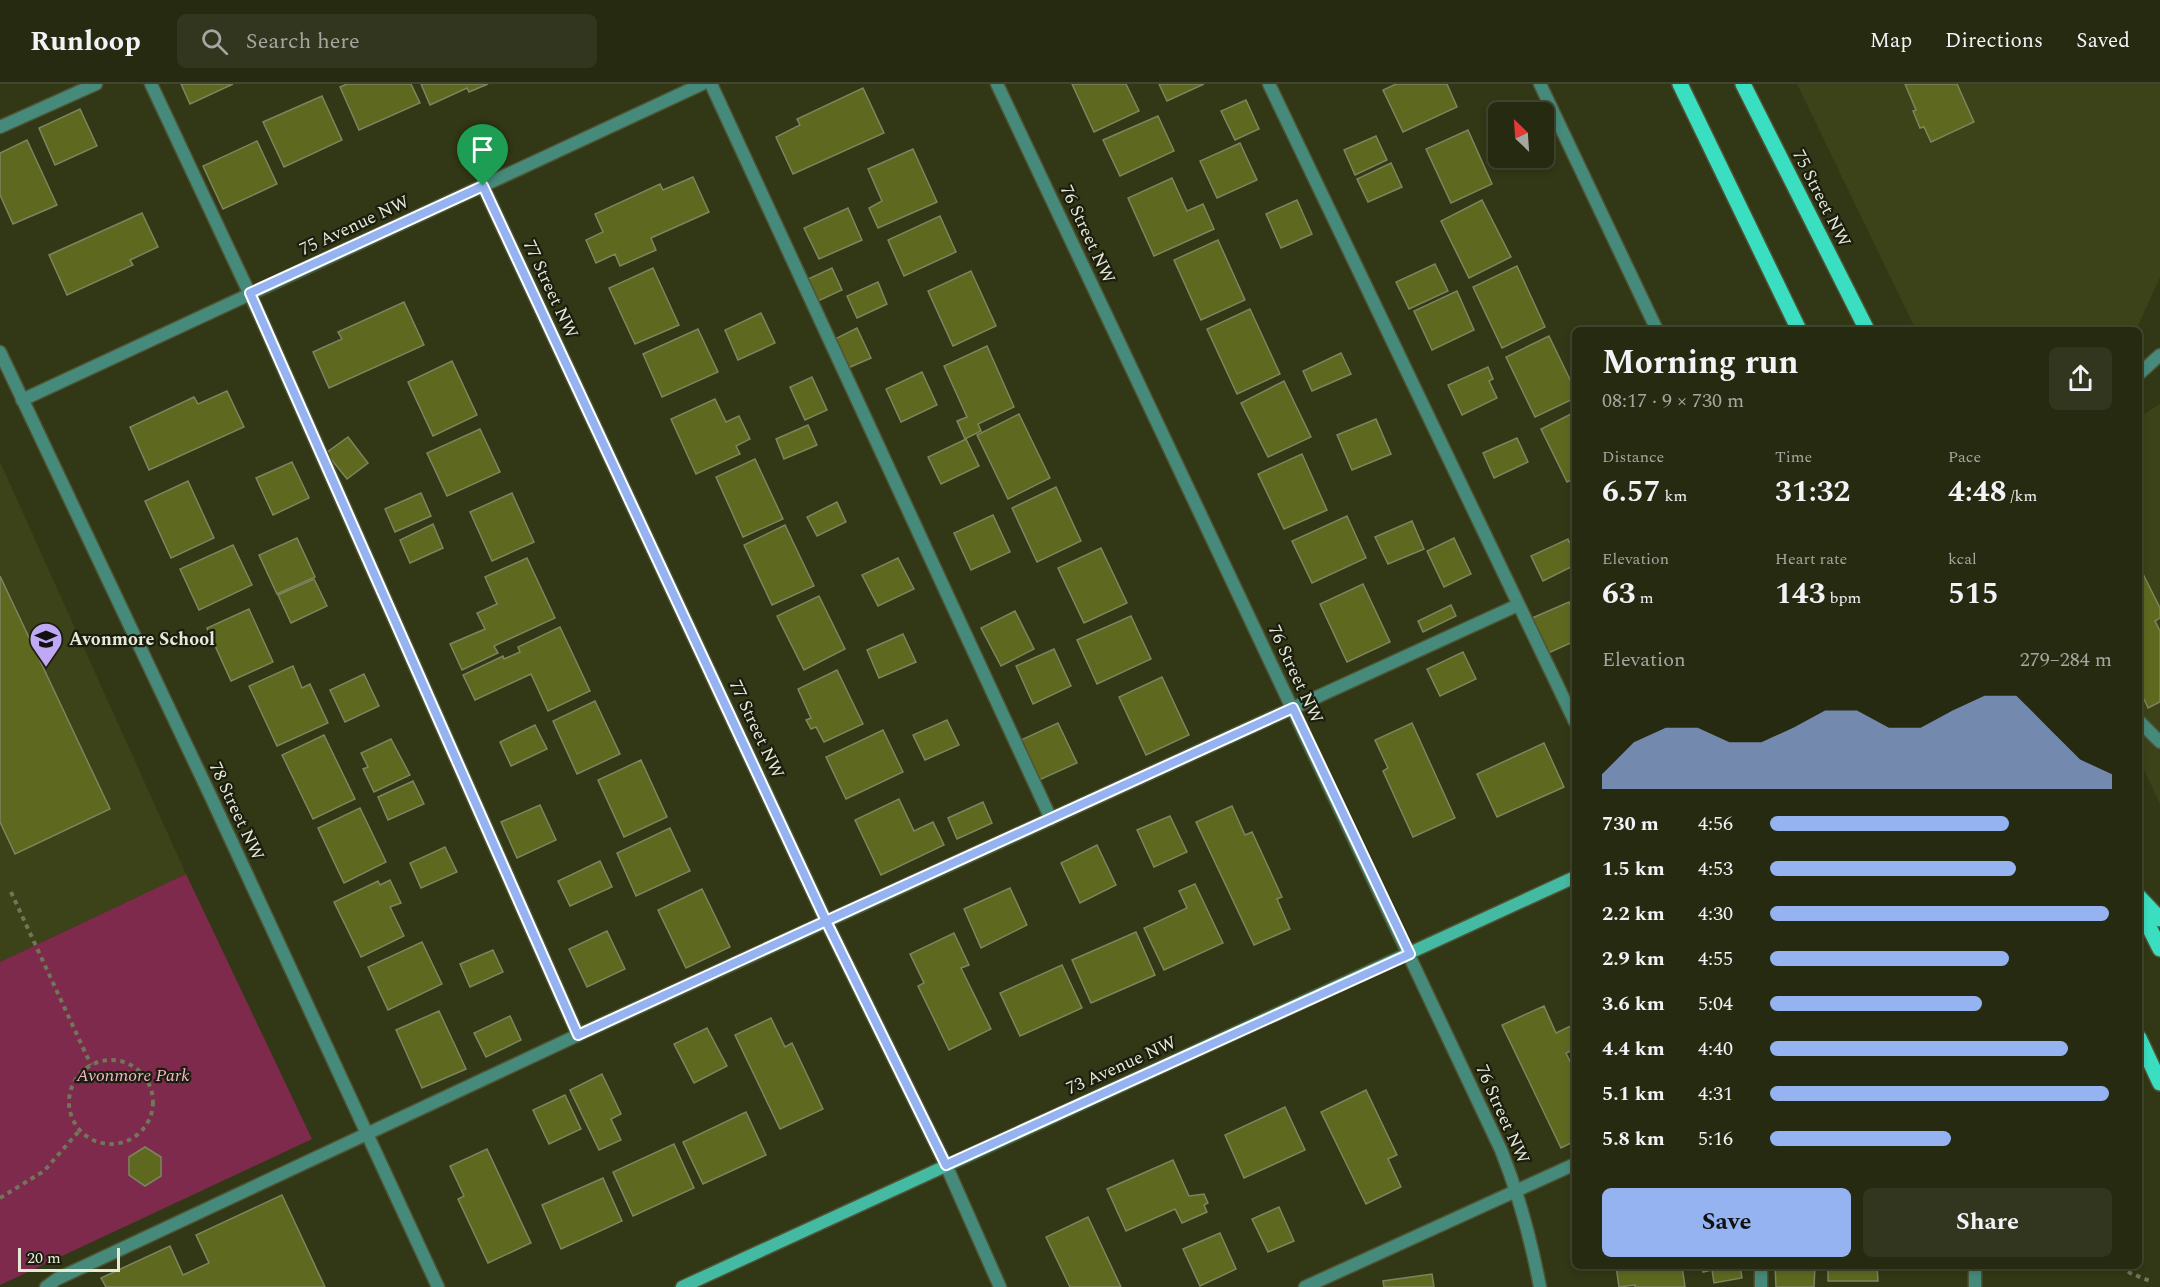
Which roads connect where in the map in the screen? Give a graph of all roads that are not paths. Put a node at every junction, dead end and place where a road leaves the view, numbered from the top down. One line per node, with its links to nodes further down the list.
1 (96, 84): 10 (street)
2 (151, 84): 12 (street)
3 (702, 84): 11 (street, 75 Avenue NW)
4 (711, 84): 25 (street)
5 (997, 84): 21 (street, 76 Street NW)
6 (1269, 84): 20 (street)
7 (1540, 84): 13 (street)
8 (1680, 84): 14 (main road)
9 (1743, 84): 15 (main road, 75 Street NW)
10 (0, 128)
11 (483, 186): 12 (street, 75 Avenue NW); 30 (street, 77 Street NW)
12 (250, 293): 19 (street, 75 Avenue NW); 33 (street)
13 (1656, 327)
14 (1798, 327)
15 (1865, 327)
16 (0, 352): 19 (street, 78 Street NW)
17 (2160, 355): 18 (street)
18 (2142, 371)
19 (22, 400): 36 (street, 78 Street NW)
20 (1518, 605): 21 (street); 22 (street)
21 (1293, 708): 25 (street); 32 (street, 76 Street NW)
22 (1572, 716)
23 (2142, 724): 24 (street)
24 (2160, 741)
25 (1051, 819): 30 (street)
26 (1572, 878): 32 (street, 73 Avenue NW)
27 (2142, 900): 29 (main road)
28 (2142, 913): 31 (main road)
29 (2160, 919)
30 (826, 921): 33 (street); 37 (street, 77 Street NW)
31 (2160, 949)
32 (1410, 954): 37 (street, 73 Avenue NW); 39 (street, 76 Street NW)
33 (578, 1035): 36 (street)
34 (2142, 1044): 35 (main road)
35 (2160, 1083)
36 (368, 1132): 42 (street); 43 (street, 78 Street NW)
37 (946, 1165): 44 (street, 73 Avenue NW); 45 (street, 77 Street NW)
38 (1572, 1165): 39 (street)
39 (1517, 1191): 46 (street); 47 (street, 76 Street NW)
40 (1761, 1269): 48 (street)
41 (1975, 1269): 49 (street)
42 (46, 1287)
43 (438, 1287)
44 (682, 1287)
45 (1000, 1287)
46 (1305, 1287)
47 (1540, 1287)
48 (1761, 1287)
49 (1975, 1287)

